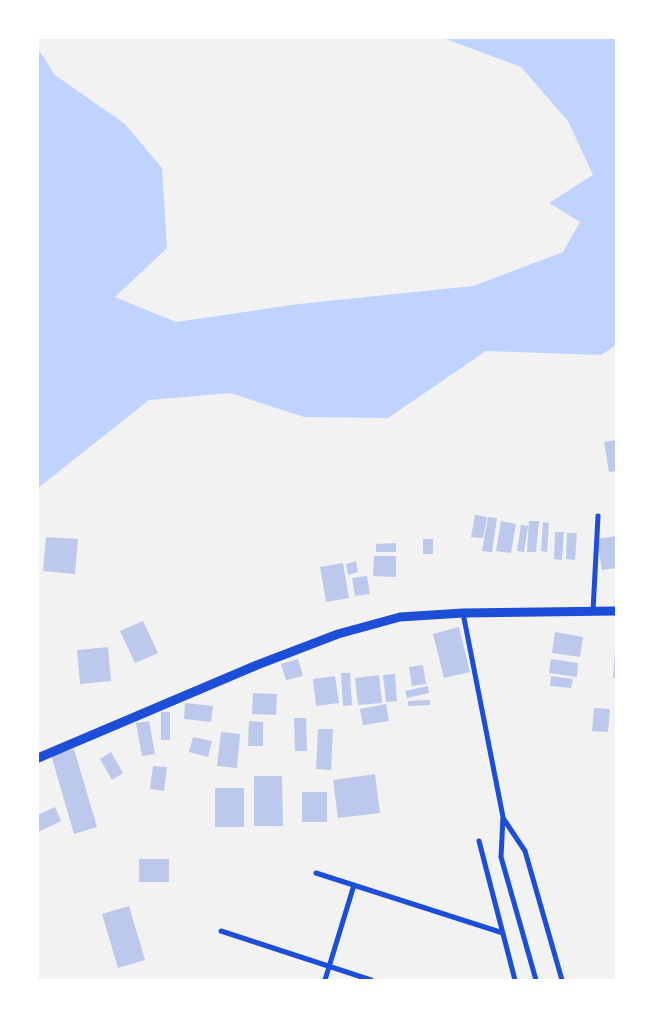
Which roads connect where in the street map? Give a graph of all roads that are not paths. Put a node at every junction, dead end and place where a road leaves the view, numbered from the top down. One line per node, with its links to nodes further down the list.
1 (598, 516): 2 (street)
2 (593, 611): 3 (street); 4 (street)
3 (616, 611)
4 (463, 613): 5 (street); 6 (street)
5 (38, 758)
6 (503, 817): 16 (street); 17 (street)
7 (479, 841): 11 (street)
8 (316, 873): 9 (street)
9 (354, 885): 11 (street); 12 (street)
10 (221, 931): 12 (street)
11 (503, 933): 15 (street)
12 (329, 967): 13 (street); 14 (street)
13 (325, 980)
14 (371, 980)
15 (514, 980)
16 (536, 980)
17 (562, 980)

